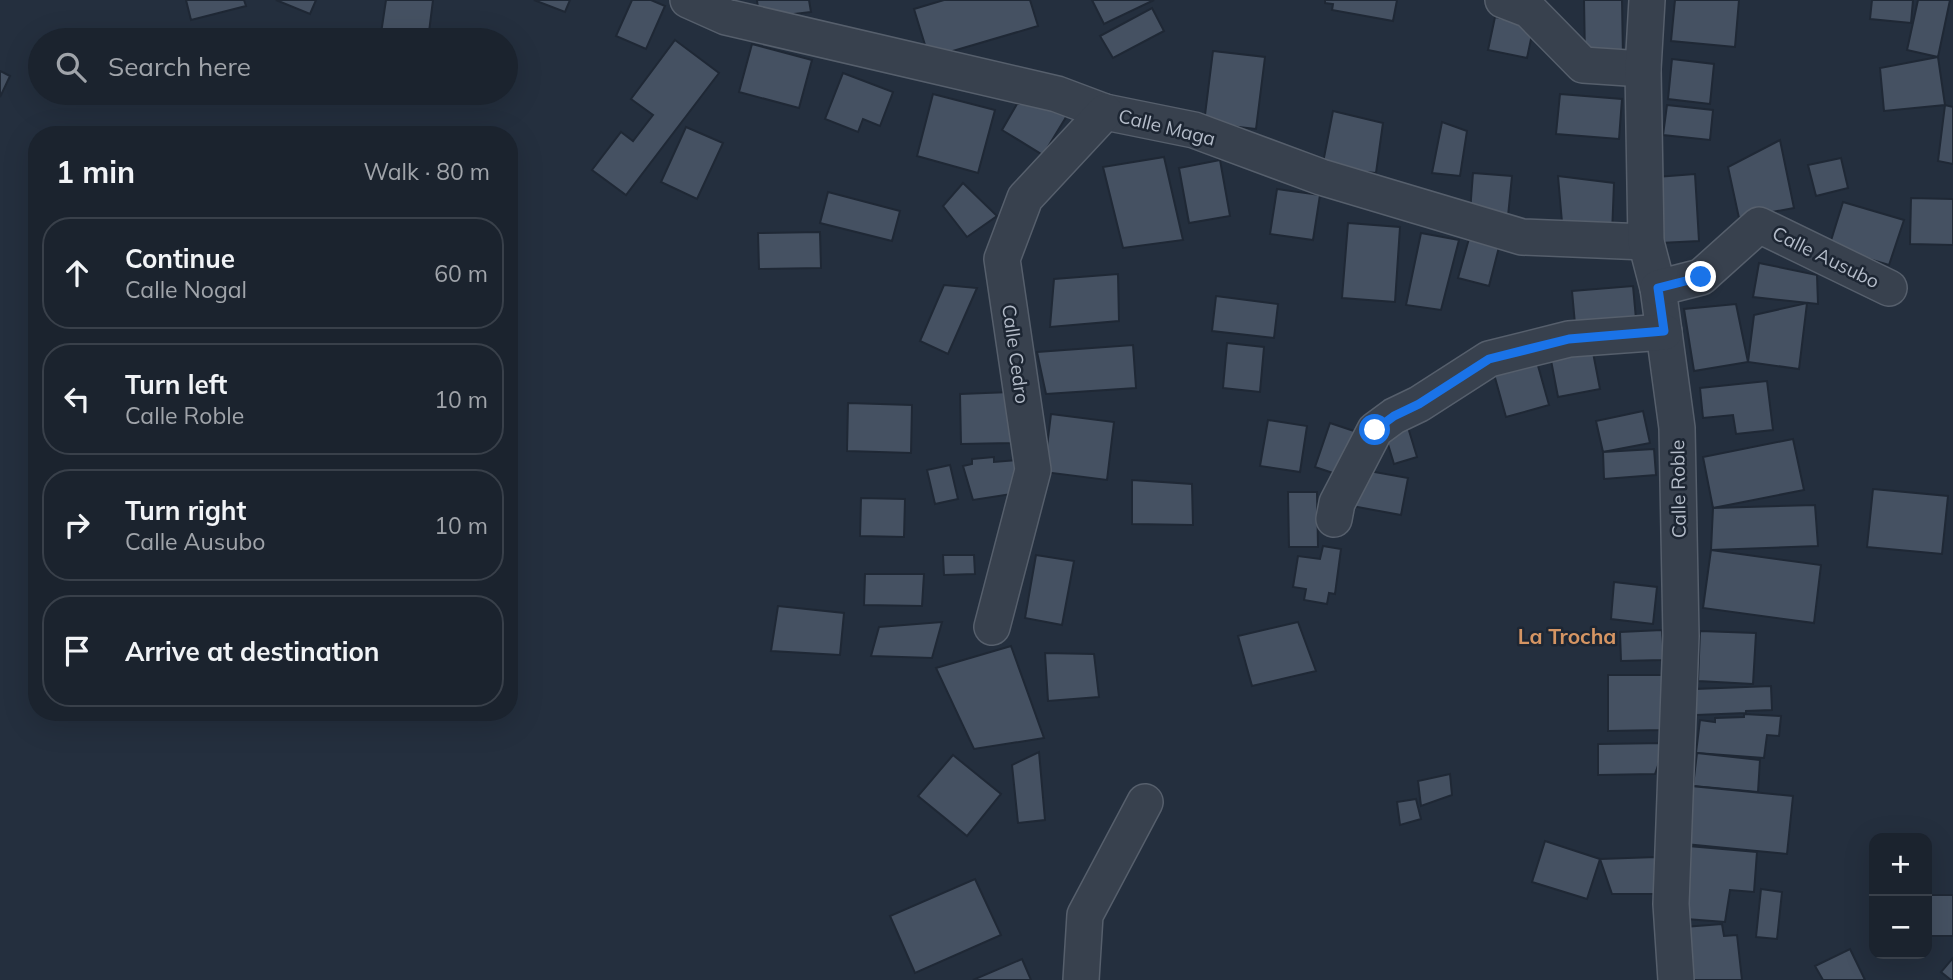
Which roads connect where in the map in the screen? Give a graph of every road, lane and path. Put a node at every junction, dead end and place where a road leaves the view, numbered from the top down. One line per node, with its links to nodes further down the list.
1 (688, 0): 5 (street, Calle Maga)
2 (1503, 0): 4 (street)
3 (1647, 0): 4 (street, Calle Roble)
4 (1643, 69): 6 (street, Calle Roble)
5 (1105, 112): 6 (street, Calle Maga); 11 (street, Calle Cedro)
6 (1646, 243): 7 (street, Calle Roble)
7 (1658, 288): 8 (street, Calle Ausubo); 9 (street, Calle Roble)
8 (1889, 288)
9 (1664, 331): 10 (street); 14 (street, Calle Roble)
10 (1334, 519)
11 (992, 627)
12 (1145, 802): 13 (street)
13 (1081, 980)
14 (1676, 980)

